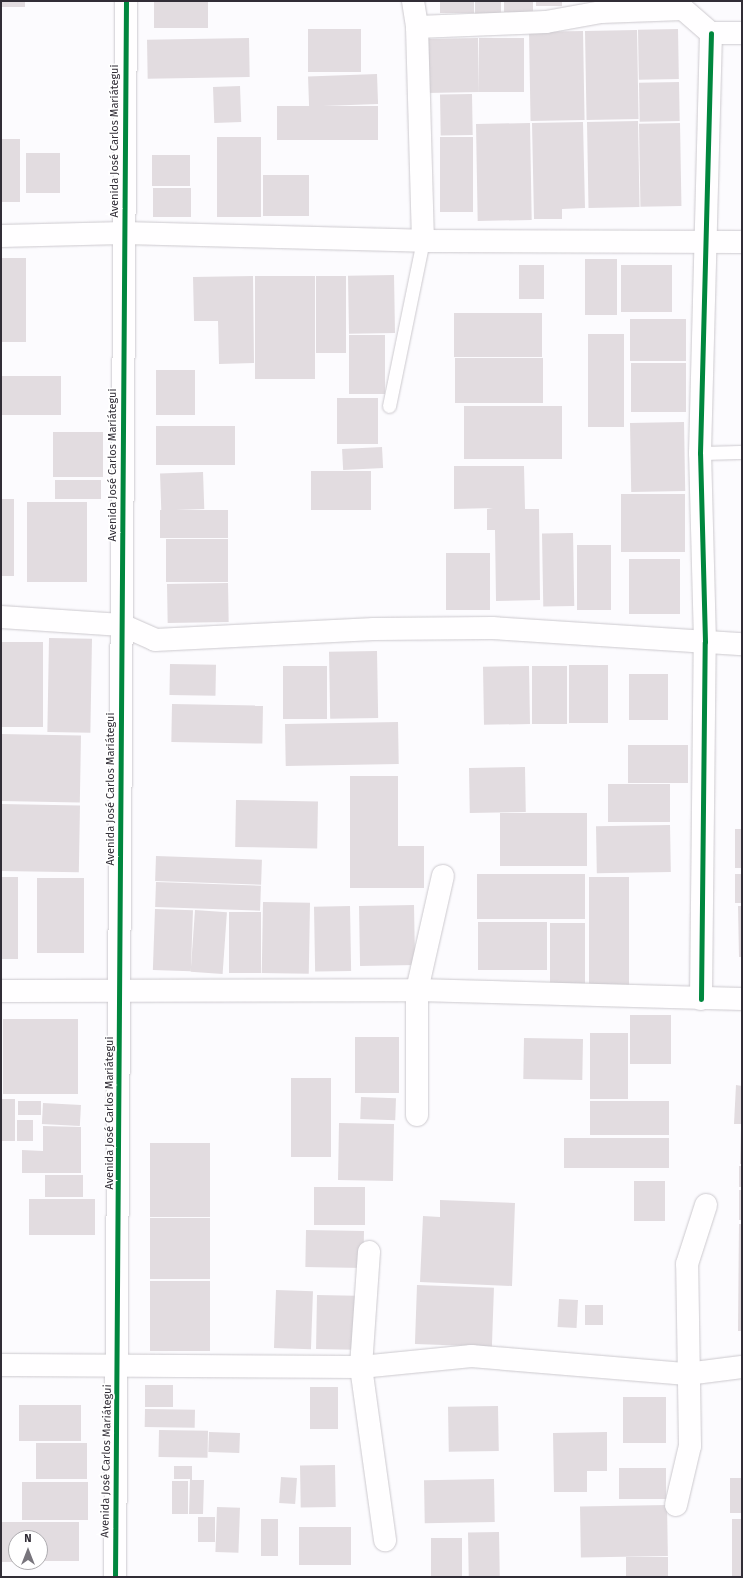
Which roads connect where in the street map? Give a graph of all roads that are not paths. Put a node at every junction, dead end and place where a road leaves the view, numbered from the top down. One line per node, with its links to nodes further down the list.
1 (126, 1): 6 (street, Avenida José Carlos Mariátegui)
2 (413, 1): 3 (street)
3 (417, 27): 4 (street); 8 (street)
4 (711, 33): 5 (street); 9 (street)
5 (742, 33)
6 (124, 234): 7 (street); 8 (street); 15 (street, Avenida José Carlos Mariátegui)
7 (1, 236)
8 (423, 241): 9 (street); 11 (lane)
9 (708, 242): 10 (street); 13 (street)
10 (742, 242)
11 (389, 406)
12 (742, 452): 13 (lane)
13 (700, 453): 16 (street)
14 (1, 617): 15 (street)
15 (122, 625): 16 (street); 21 (street, Avenida José Carlos Mariátegui)
16 (705, 642): 17 (street); 22 (street)
17 (742, 644)
18 (443, 876): 19 (street)
19 (417, 990): 21 (street); 22 (street); 24 (street)
20 (1, 991): 21 (street)
21 (120, 992): 28 (street, Avenida José Carlos Mariátegui)
22 (701, 999): 23 (street)
23 (742, 999)
24 (417, 1115)
25 (706, 1205): 31 (street)
26 (369, 1252): 29 (street)
27 (1, 1365): 28 (street)
28 (119, 1366): 29 (street); 34 (street, Avenida José Carlos Mariátegui)
29 (361, 1367): 31 (street); 33 (street)
30 (742, 1367): 31 (street)
31 (687, 1374): 32 (street)
32 (676, 1505)
33 (386, 1540)
34 (115, 1577)

